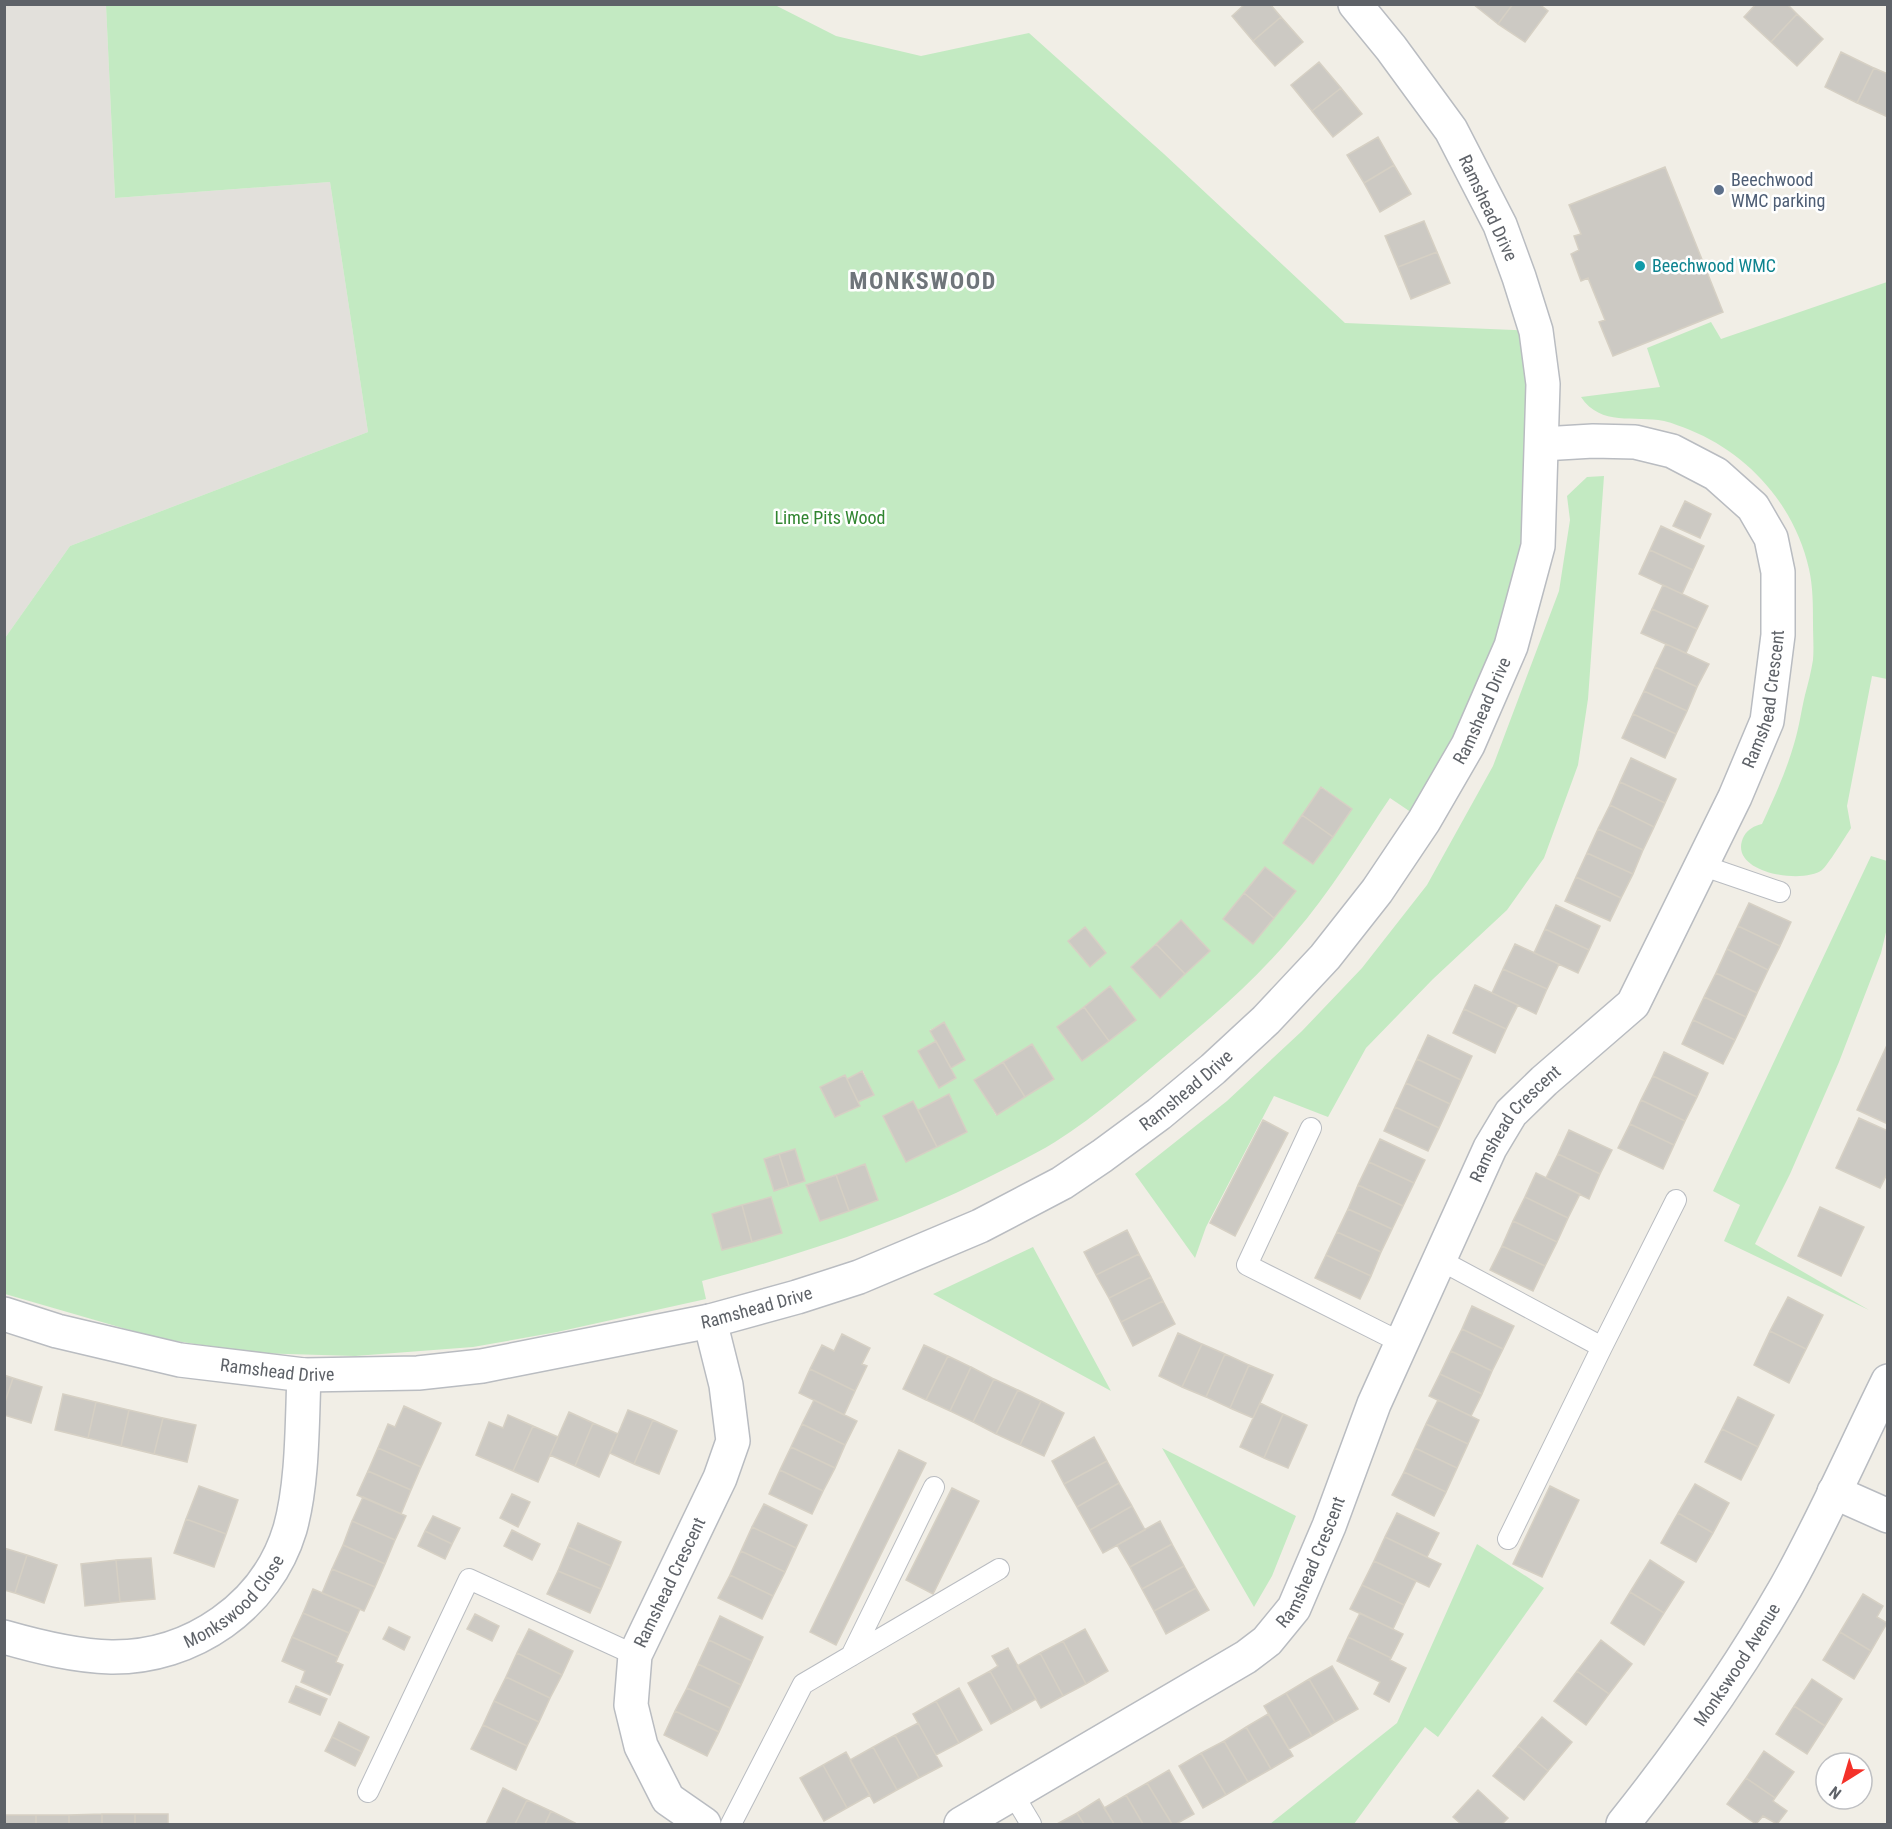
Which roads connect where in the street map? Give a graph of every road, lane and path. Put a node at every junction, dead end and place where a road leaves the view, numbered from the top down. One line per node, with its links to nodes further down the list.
1 (1354, 4): 2 (street, Ramshead Drive)
2 (1542, 444): 3 (street, Ramshead Crescent); 9 (street, Ramshead Drive)
3 (1701, 865): 4 (lane); 7 (street, Ramshead Crescent)
4 (1780, 892)
5 (1311, 1128): 10 (lane)
6 (1676, 1200): 11 (lane)
7 (1440, 1260): 10 (street, Ramshead Crescent); 11 (lane)
8 (4, 1314): 12 (street, Ramshead Drive)
9 (710, 1321): 12 (street, Ramshead Drive); 20 (street, Ramshead Crescent)
10 (1402, 1343): 23 (street, Ramshead Crescent)
11 (1602, 1347): 17 (lane)
12 (304, 1375): 19 (street, Monkswood Close)
13 (1887, 1382): 15 (street, Monkswood Avenue)
14 (934, 1487): 21 (lane)
15 (1834, 1491): 16 (street); 28 (street, Monkswood Avenue)
16 (1887, 1516)
17 (1508, 1539)
18 (999, 1569): 21 (lane)
19 (4, 1637)
20 (635, 1655): 22 (lane); 24 (street, Ramshead Crescent)
21 (850, 1656): 25 (lane)
22 (368, 1792)
23 (1014, 1794): 26 (street, Ramshead Crescent); 27 (lane)
24 (704, 1824)
25 (731, 1824)
26 (961, 1824)
27 (1032, 1824)
28 (1623, 1824)

